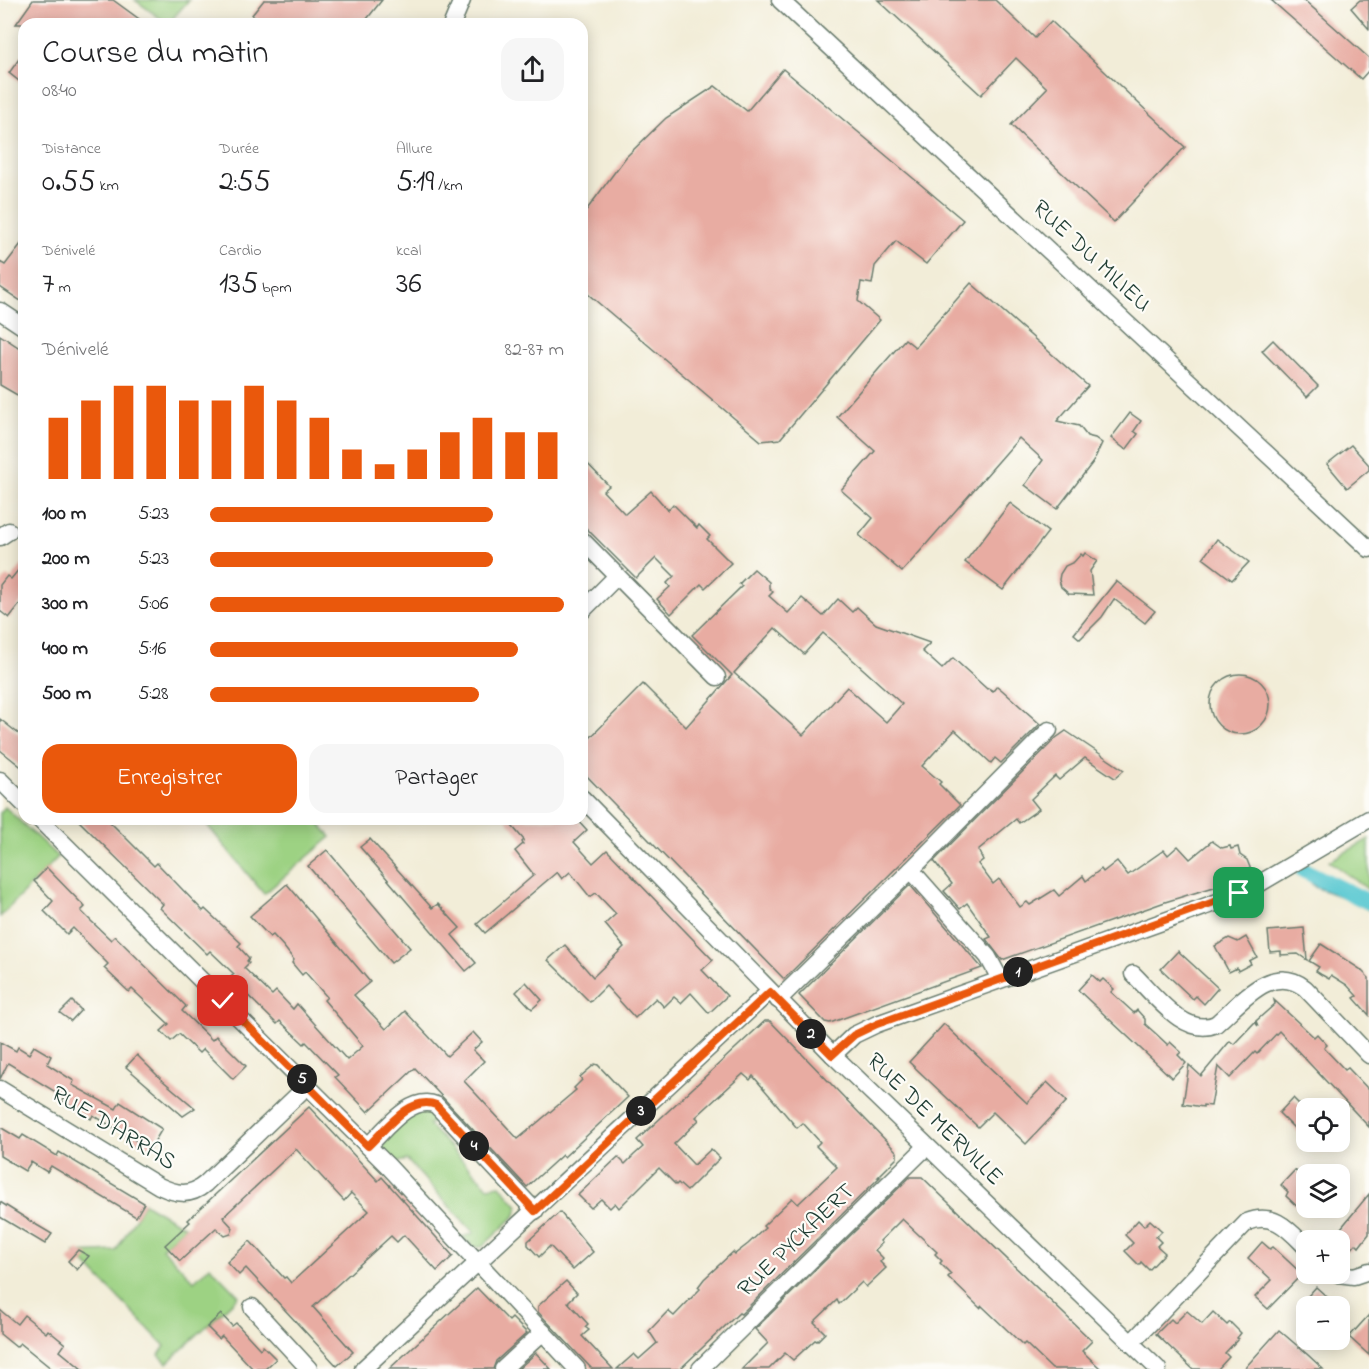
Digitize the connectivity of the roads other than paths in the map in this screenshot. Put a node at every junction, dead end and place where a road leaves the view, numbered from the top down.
1 (462, 0) edge
2 (780, 0) edge
3 (454, 18) edge
4 (0, 311) edge
5 (18, 323) edge
6 (588, 546) edge
7 (1369, 549) edge
8 (617, 576) junction
9 (588, 605) edge
10 (717, 677) dead end
11 (1049, 730) dead end
12 (0, 780) edge
13 (18, 798) edge
14 (588, 804) edge
15 (1369, 819) edge
16 (45, 825) edge
17 (911, 870) junction
18 (1133, 974) dead end
19 (1000, 979) junction
20 (774, 996) junction
21 (832, 1055) junction
22 (1369, 1055) edge
23 (308, 1085) junction
24 (0, 1089) edge
25 (368, 1146) junction
26 (926, 1147) junction
27 (535, 1211) junction
28 (1296, 1237) edge
29 (478, 1263) junction
30 (1369, 1271) edge
31 (1350, 1276) edge
32 (252, 1307) dead end
33 (543, 1332) junction
34 (1131, 1343) junction
35 (702, 1368) edge
36 (309, 1369) edge
37 (363, 1369) edge
38 (502, 1369) edge
39 (577, 1369) edge
40 (1158, 1369) edge

1 - 3 street
2 - 7 street, RUE DU MILIEU
4 - 5 street
6 - 8 street
8 - 9 street
8 - 10 street
11 - 17 street
12 - 13 street
14 - 20 street, RUE DE MERVILLE
15 - 19 street
16 - 23 street
17 - 19 street
17 - 20 street
18 - 22 street
19 - 21 street
20 - 21 street, RUE DE MERVILLE
20 - 27 street
21 - 26 street, RUE DE MERVILLE
23 - 24 street, RUE D'ARRAS
23 - 25 street
25 - 27 street
25 - 29 street
26 - 34 street, RUE DE MERVILLE
26 - 35 street, RUE PYCKAERT
27 - 29 street
28 - 34 street
29 - 33 street
29 - 37 street
30 - 31 street
32 - 36 street
33 - 38 street
33 - 39 street
34 - 40 street, RUE DE MERVILLE

